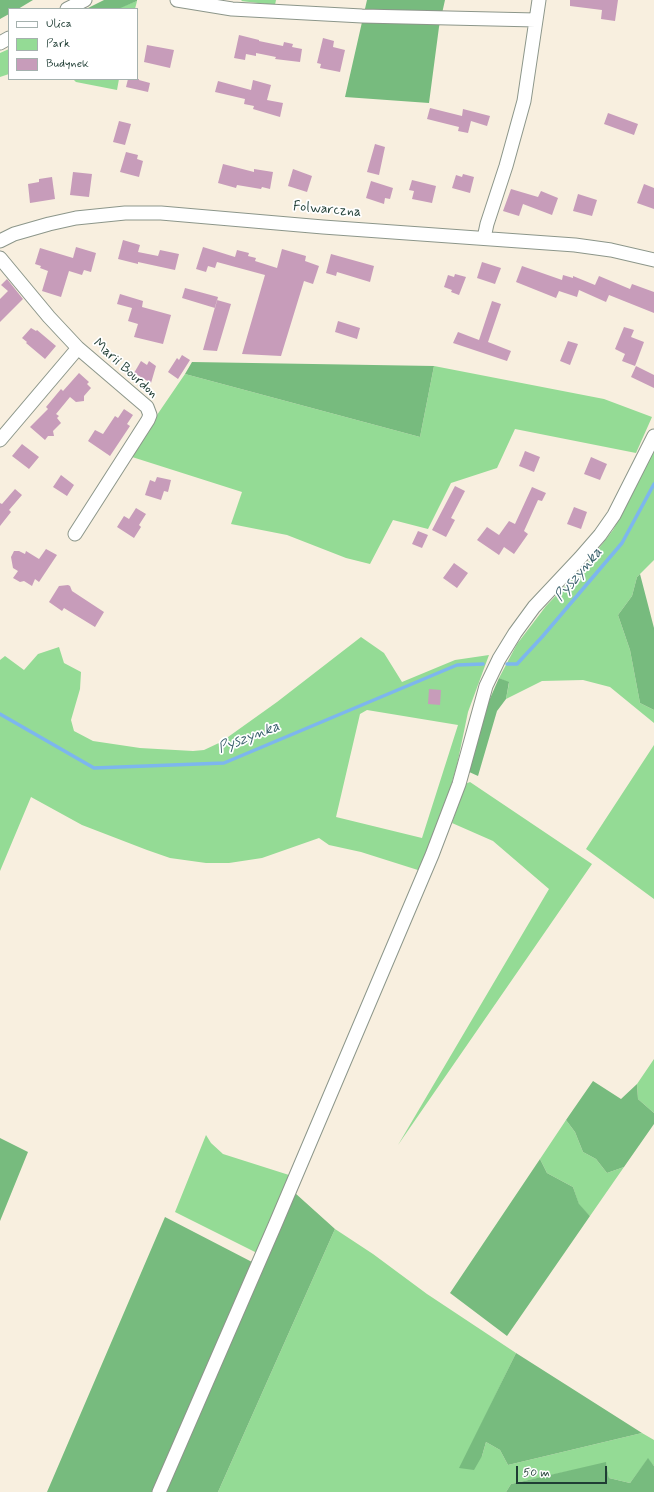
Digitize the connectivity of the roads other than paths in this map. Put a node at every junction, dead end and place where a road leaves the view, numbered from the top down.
1 (85, 0) edge
2 (177, 0) edge
3 (540, 0) edge
4 (69, 8) edge
5 (536, 20) junction
6 (484, 238) junction
7 (0, 241) edge
8 (0, 258) edge
9 (654, 260) edge
10 (78, 348) junction
11 (654, 436) edge
12 (0, 440) edge
13 (75, 534) dead end
14 (159, 1492) edge

1 - 4 street
2 - 5 street
3 - 5 street
5 - 6 street
6 - 7 street, Folwarczna
6 - 9 street, Folwarczna
8 - 10 street, Marii Bourdon
10 - 12 street
10 - 13 street, Marii Bourdon
11 - 14 street

